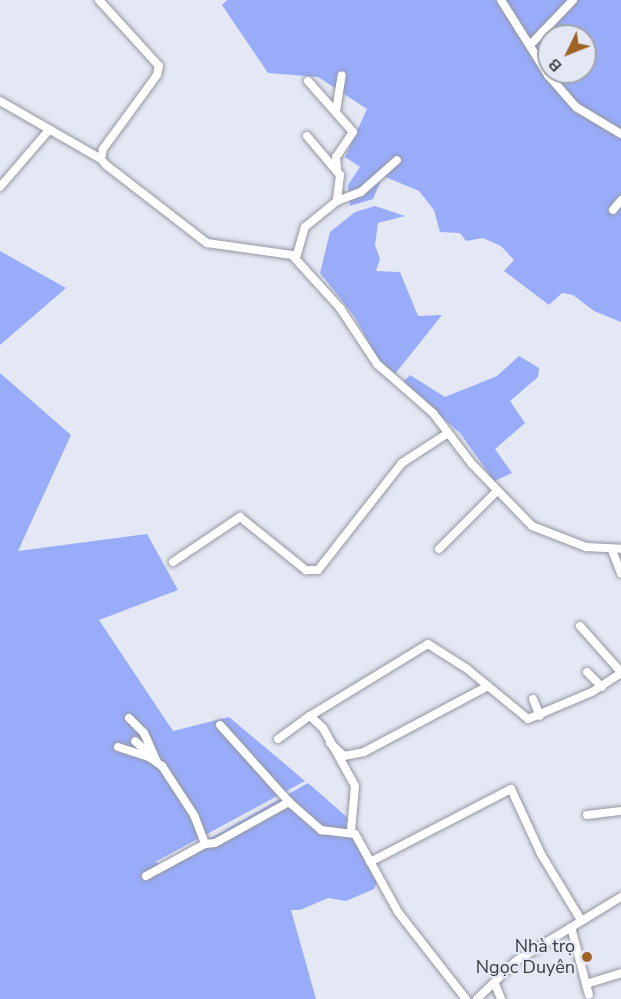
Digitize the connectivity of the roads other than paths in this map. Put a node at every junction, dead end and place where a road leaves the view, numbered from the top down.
1 (99, 0) edge
2 (501, 0) edge
3 (573, 0) edge
4 (531, 44) junction
5 (339, 76) dead end
6 (308, 81) dead end
7 (0, 100) edge
8 (336, 111) junction
9 (49, 130) junction
10 (621, 134) edge
11 (307, 136) dead end
12 (101, 159) junction
13 (397, 160) dead end
14 (337, 169) junction
15 (0, 187) edge
16 (621, 200) edge
17 (337, 201) junction
18 (613, 210) dead end
19 (296, 258) junction
20 (448, 433) junction
21 (497, 491) junction
22 (439, 549) dead end
23 (621, 549) edge
24 (612, 550) junction
25 (172, 562) dead end
26 (621, 573) edge
27 (580, 626) dead end
28 (587, 672) dead end
29 (621, 672) edge
30 (488, 686) junction
31 (602, 687) junction
32 (533, 699) dead end
33 (310, 716) junction
34 (540, 716) junction
35 (129, 718) dead end
36 (220, 725) dead end
37 (278, 739) dead end
38 (135, 741) dead end
39 (330, 743) junction
40 (118, 747) dead end
41 (156, 760) junction
42 (291, 804) junction
43 (621, 812) edge
44 (587, 815) dead end
45 (351, 831) junction
46 (205, 844) junction
47 (370, 862) junction
48 (146, 876) dead end
49 (621, 897) edge
50 (581, 920) junction
51 (571, 927) junction
52 (621, 974) edge
53 (495, 984) junction
54 (586, 984) junction
55 (589, 994) dead end
56 (466, 999) edge
57 (477, 999) edge
58 (501, 999) edge

1 - 12 street
2 - 4 street
3 - 4 street
4 - 10 street
5 - 8 street
6 - 8 street
7 - 9 street
8 - 14 street
9 - 12 street
9 - 15 street
11 - 14 street
12 - 19 street
13 - 17 street
14 - 17 street
16 - 18 street
17 - 19 street
19 - 20 street
20 - 21 street
20 - 25 street
21 - 22 street
21 - 24 street
23 - 24 street
24 - 26 street
27 - 29 street
28 - 31 street
29 - 31 street
30 - 33 street
30 - 34 street
30 - 39 street
31 - 34 street
32 - 34 street
33 - 37 street
33 - 39 street
35 - 41 street
36 - 42 street
38 - 41 street
39 - 45 street
40 - 41 street
41 - 46 street
42 - 45 street
42 - 46 street
43 - 44 street
45 - 47 street
46 - 48 street
47 - 50 street
47 - 56 street
49 - 50 street
50 - 51 street
51 - 53 street
51 - 54 street
52 - 54 street
53 - 57 street
53 - 58 street
54 - 55 street

